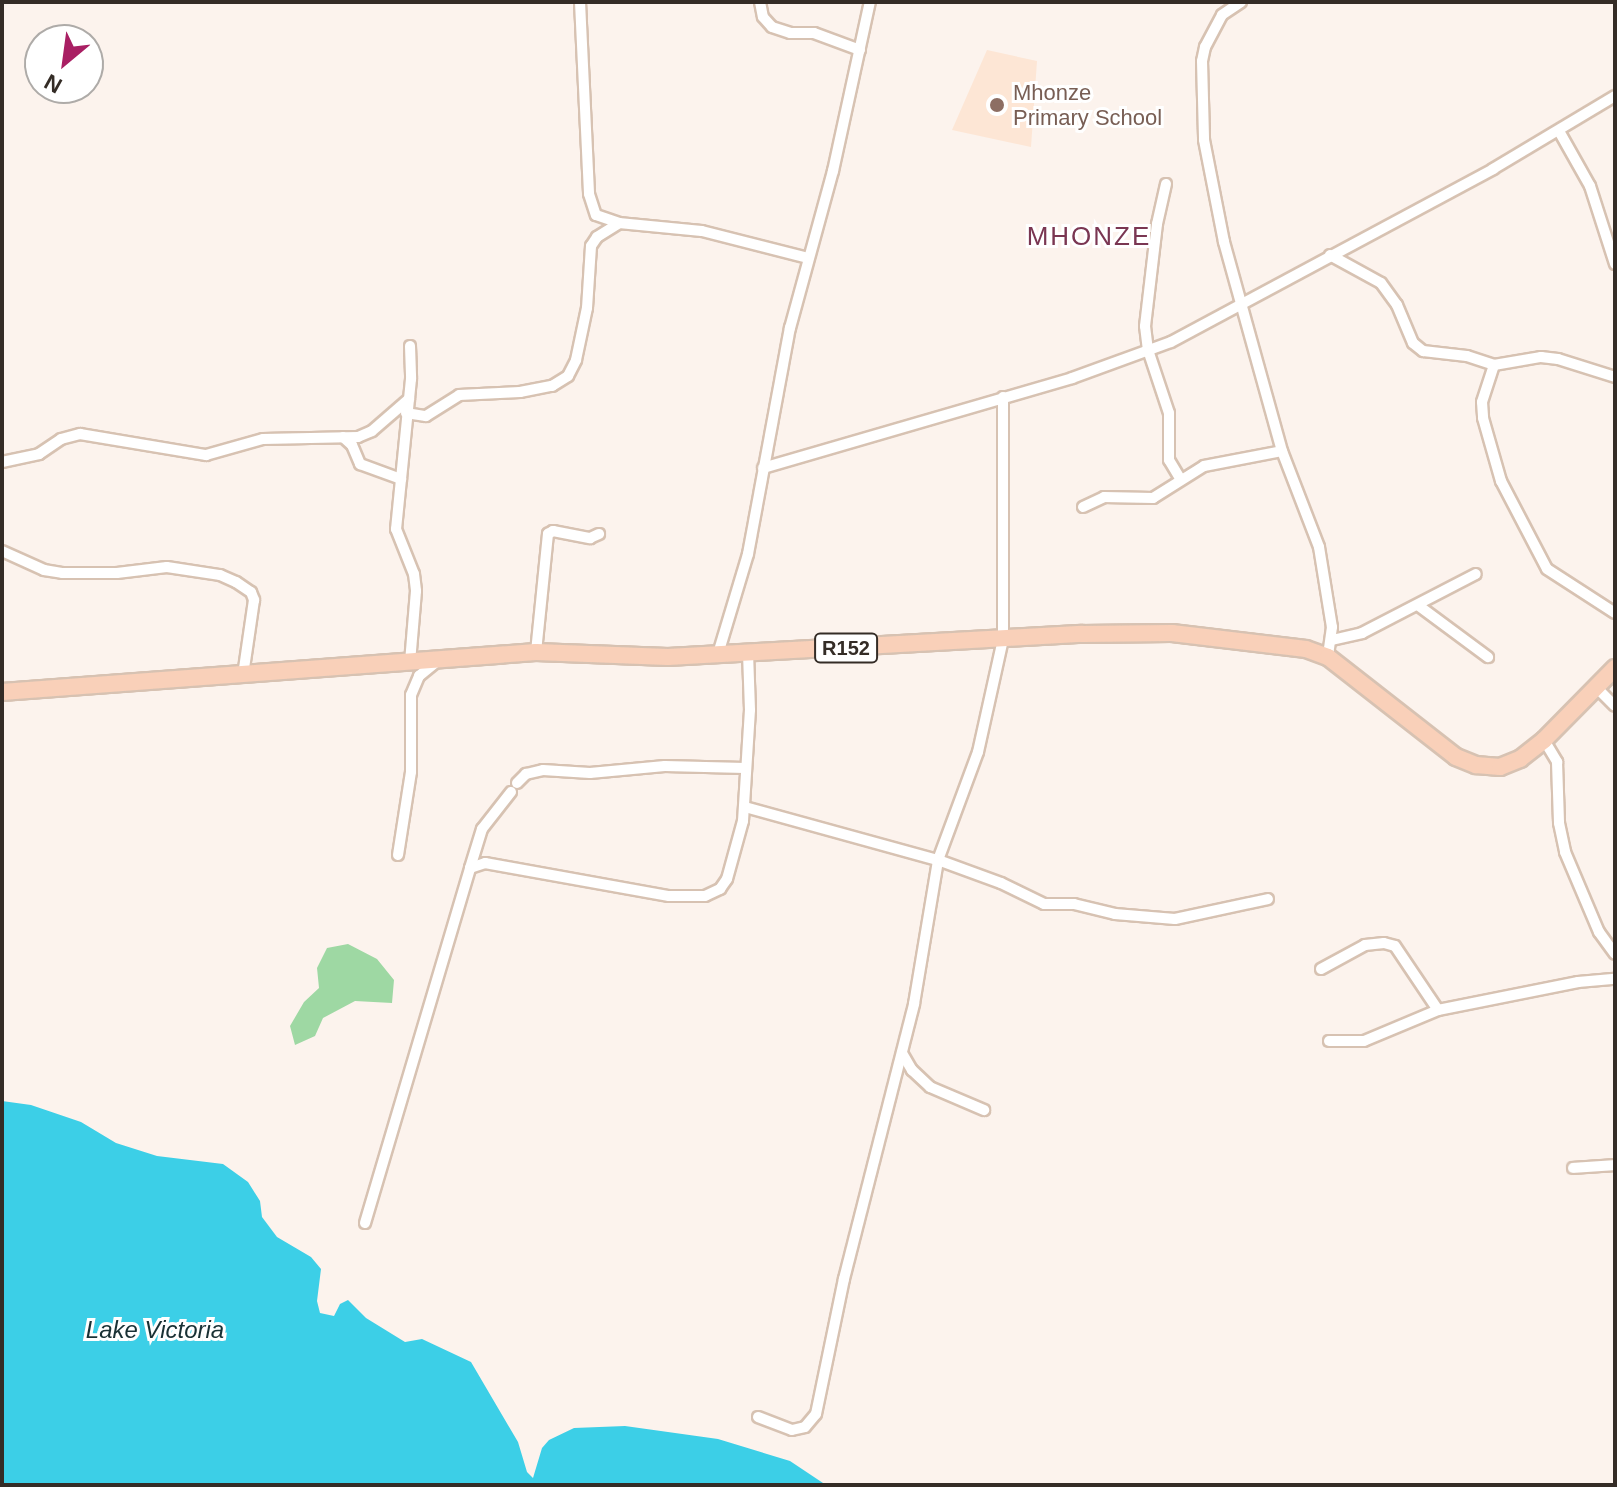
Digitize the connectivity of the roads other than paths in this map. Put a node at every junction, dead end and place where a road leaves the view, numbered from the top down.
1 (580, 2) edge
2 (760, 2) edge
3 (870, 2) edge
4 (1241, 2) edge
5 (860, 50) junction
6 (1615, 96) edge
7 (1559, 131) junction
8 (1166, 184) dead end
9 (619, 223) junction
10 (1330, 255) junction
11 (808, 258) junction
12 (1615, 264) edge
13 (1241, 306) junction
14 (410, 346) dead end
15 (1148, 350) junction
16 (1494, 365) junction
17 (1615, 377) edge
18 (1003, 397) junction
19 (409, 399) junction
20 (406, 413) junction
21 (343, 437) junction
22 (1282, 451) junction
23 (2, 462) edge
24 (763, 468) junction
25 (401, 479) junction
26 (1181, 480) junction
27 (1083, 507) dead end
28 (599, 534) dead end
29 (2, 551) edge
30 (1476, 574) dead end
31 (1419, 606) junction
32 (1615, 613) edge
33 (1003, 639) junction
34 (1330, 648) junction
35 (536, 652) junction
36 (748, 653) junction
37 (718, 654) junction
38 (1488, 657) dead end
39 (441, 659) junction
40 (410, 662) junction
41 (1615, 668) edge
42 (243, 675) junction
43 (1597, 688) junction
44 (2, 692) edge
45 (1615, 706) edge
46 (1544, 740) junction
47 (745, 768) junction
48 (745, 807) junction
49 (398, 855) dead end
50 (938, 860) junction
51 (470, 868) junction
52 (1268, 899) dead end
53 (1615, 954) edge
54 (1321, 969) dead end
55 (1615, 979) edge
56 (1438, 1010) junction
57 (1329, 1041) dead end
58 (902, 1053) junction
59 (984, 1110) dead end
60 (1615, 1165) edge
61 (1573, 1168) dead end
62 (365, 1223) dead end
63 (758, 1417) dead end

1 - 9 street
2 - 5 street
3 - 5 street
4 - 13 street
5 - 11 street
6 - 7 street
7 - 10 street
7 - 12 street
8 - 15 street
9 - 11 street
9 - 20 street
10 - 13 street
10 - 16 street
11 - 24 street
13 - 15 street
13 - 22 street
14 - 19 street
15 - 18 street
15 - 26 street
16 - 17 street
16 - 32 street
18 - 24 street
18 - 33 street
19 - 20 street
19 - 21 street
20 - 25 street
21 - 23 street
21 - 25 street
22 - 26 street
22 - 34 street
24 - 37 street
25 - 40 street
26 - 27 street
28 - 35 street
29 - 42 street
30 - 31 street
31 - 34 street
31 - 38 street
33 - 34 main road, R152
33 - 36 main road, R152
33 - 50 street
34 - 46 main road, R152
35 - 37 main road, R152
35 - 39 main road, R152
36 - 37 main road, R152
36 - 47 street
39 - 40 main road, R152
39 - 49 street
40 - 42 main road, R152
41 - 43 main road, R152
42 - 44 main road, R152
43 - 45 street
43 - 46 main road, R152
46 - 53 street
47 - 48 street
47 - 51 street
48 - 50 street
48 - 51 street
50 - 52 street
50 - 58 street
51 - 62 street
54 - 56 street
55 - 56 street
56 - 57 street
58 - 59 street
58 - 63 street
60 - 61 street

